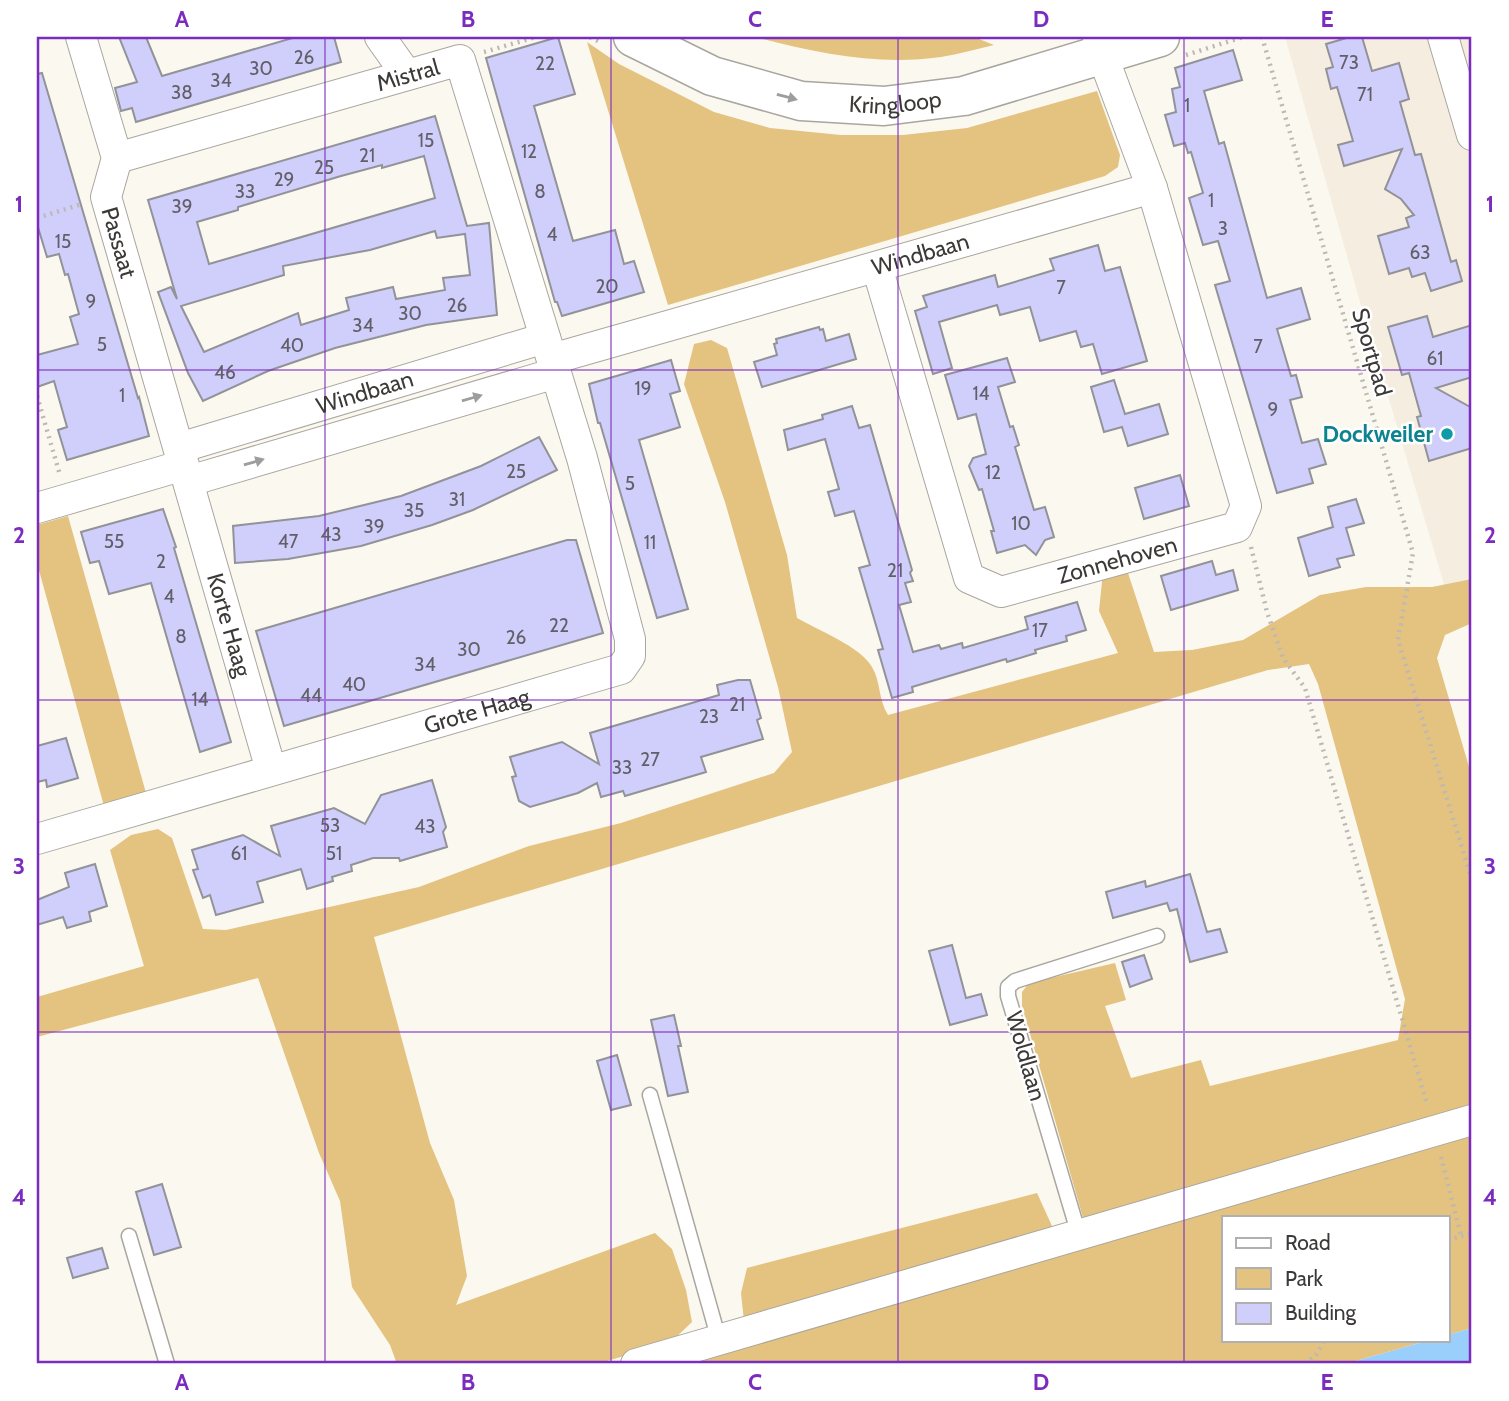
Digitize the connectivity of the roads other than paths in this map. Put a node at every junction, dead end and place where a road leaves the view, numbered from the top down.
1 (81, 37) edge
2 (380, 37) edge
3 (633, 37) edge
4 (687, 37) edge
5 (1160, 37) edge
6 (1443, 37) edge
7 (1092, 42) edge
8 (407, 75) junction
9 (1472, 135) edge
10 (117, 158) junction
11 (1152, 188) junction
12 (877, 267) junction
13 (551, 357) junction
14 (184, 465) junction
15 (37, 508) edge
16 (271, 770) junction
17 (37, 839) edge
18 (1157, 936) dead end
19 (650, 1095) dead end
20 (1472, 1120) edge
21 (1079, 1235) junction
22 (129, 1236) dead end
23 (719, 1340) junction
24 (167, 1364) edge
25 (636, 1364) edge

1 - 10 street
2 - 8 street
3 -> 7 street, Kringloop
4 - 7 street, Kringloop
5 - 7 street, Kringloop
6 - 9 street
7 - 11 street
8 - 10 street, Mistral
8 - 13 street, Mistral
10 - 14 street, Passaat
11 - 12 street, Windbaan
11 - 12 street, Zonnehoven
12 - 13 street, Windbaan
13 - 14 street, Windbaan
13 - 16 street, Grote Haag
14 - 15 street, Windbaan
14 - 16 street, Korte Haag
16 - 17 street, Grote Haag
18 - 21 lane, Woldlaan
19 - 23 lane
20 - 21 street
21 - 23 street
22 - 24 lane
23 - 25 street

